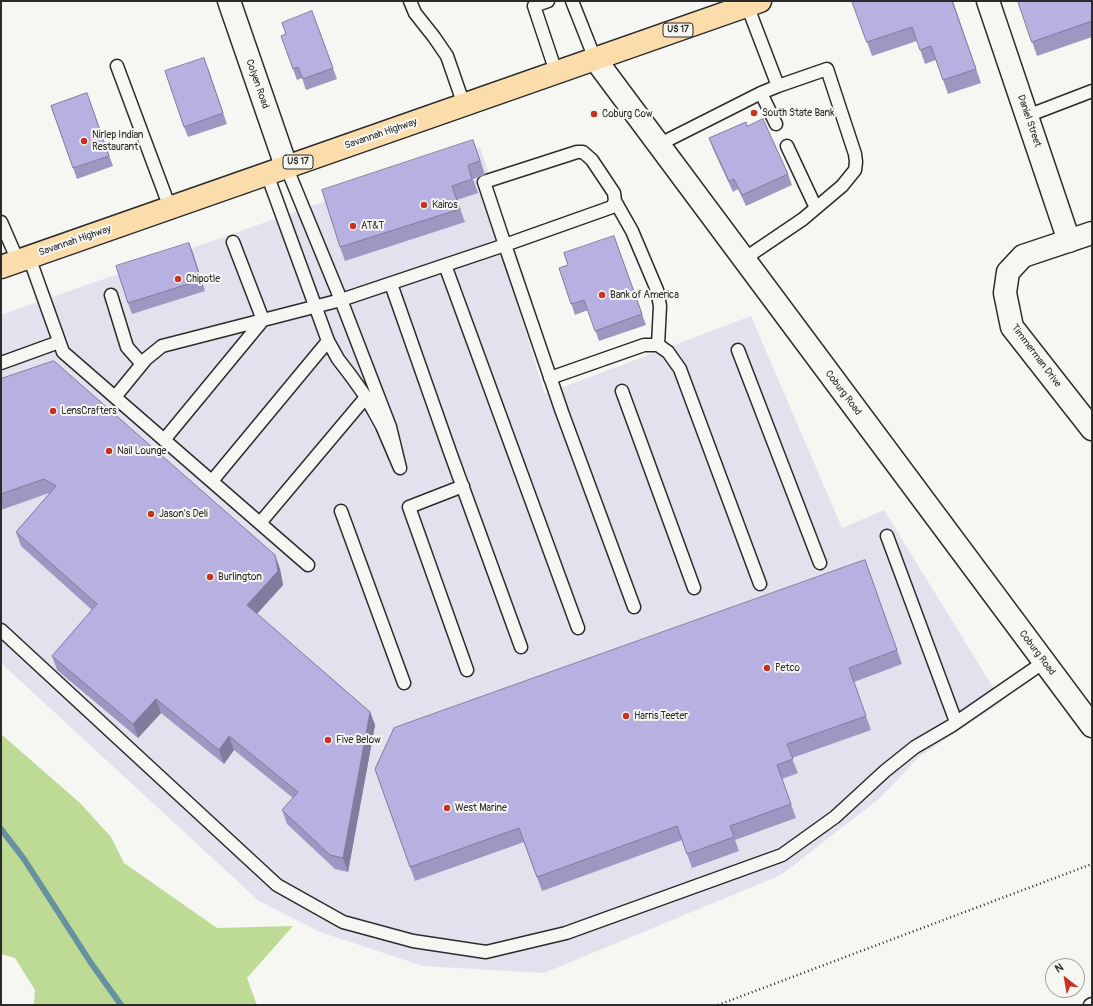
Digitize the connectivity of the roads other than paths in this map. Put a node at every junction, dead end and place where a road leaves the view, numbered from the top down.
1 (229, 1) edge
2 (410, 1) edge
3 (572, 1) edge
4 (988, 1) edge
5 (543, 2) edge
6 (754, 3) edge
7 (595, 59) junction
8 (117, 66) dead end
9 (556, 72) junction
10 (778, 86) junction
11 (1092, 91) edge
12 (761, 93) junction
13 (464, 105) junction
14 (1027, 116) junction
15 (776, 124) dead end
16 (658, 145) junction
17 (787, 146) dead end
18 (277, 170) junction
19 (615, 201) junction
20 (170, 208) junction
21 (816, 208) junction
22 (1, 222) edge
23 (1092, 233) edge
24 (1069, 241) junction
25 (233, 242) dead end
26 (505, 245) junction
27 (744, 259) junction
28 (16, 262) edge
29 (445, 266) junction
30 (392, 284) junction
31 (110, 295) dead end
32 (341, 300) junction
33 (316, 307) junction
34 (263, 320) junction
35 (328, 341) junction
36 (59, 342) junction
37 (658, 345) junction
38 (738, 350) dead end
39 (1, 363) edge
40 (142, 364) junction
41 (550, 378) junction
42 (622, 391) dead end
43 (115, 397) junction
44 (366, 397) junction
45 (1092, 430) edge
46 (164, 440) junction
47 (212, 481) junction
48 (463, 486) junction
49 (341, 511) dead end
50 (260, 523) junction
51 (887, 536) dead end
52 (820, 563) dead end
53 (308, 565) dead end
54 (760, 584) dead end
55 (694, 588) dead end
56 (634, 607) dead end
57 (578, 628) dead end
58 (1, 630) edge
59 (522, 647) dead end
60 (1044, 662) junction
61 (467, 670) dead end
62 (404, 683) dead end
63 (956, 722) junction
64 (1092, 726) edge

1 - 18 street, Colyen Road
2 - 13 lane
3 - 7 lane
4 - 14 street, Daniel Street
5 - 9 lane
6 - 7 highway, Savannah Highway / US 17
6 - 10 lane
7 - 9 highway, Savannah Highway / US 17
7 - 16 street, Coburg Road
8 - 20 lane
9 - 13 highway, Savannah Highway / US 17
10 - 12 lane
10 - 21 lane
11 - 14 lane
12 - 15 lane
12 - 16 lane
13 - 18 highway, Savannah Highway / US 17
14 - 24 street, Daniel Street
16 - 27 street, Coburg Road
17 - 21 lane
18 - 20 highway, Savannah Highway / US 17
18 - 32 lane
18 - 33 lane
19 - 26 lane
19 - 26 lane
19 - 37 lane
20 - 28 highway, Savannah Highway / US 17
21 - 27 lane
22 - 28 lane
23 - 24 street, Timmerman Drive
24 - 45 street, Timmerman Drive
25 - 34 lane
26 - 29 lane
26 - 41 lane
27 - 60 street, Coburg Road
28 - 36 lane
29 - 30 lane
29 - 57 lane
30 - 32 lane
30 - 48 lane
31 - 40 lane
32 - 33 lane
32 - 44 lane
33 - 34 lane
33 - 35 lane
34 - 40 lane
34 - 46 lane
35 - 44 lane
35 - 47 lane
36 - 39 lane
36 - 43 lane
37 - 41 lane
37 - 54 lane
38 - 52 lane
40 - 43 lane
41 - 56 lane
42 - 55 lane
43 - 46 lane
44 - 50 lane
46 - 47 lane
47 - 50 lane
48 - 59 lane
48 - 61 lane
49 - 62 lane
50 - 53 lane
51 - 63 lane
58 - 63 lane
60 - 63 lane
60 - 64 street, Coburg Road

